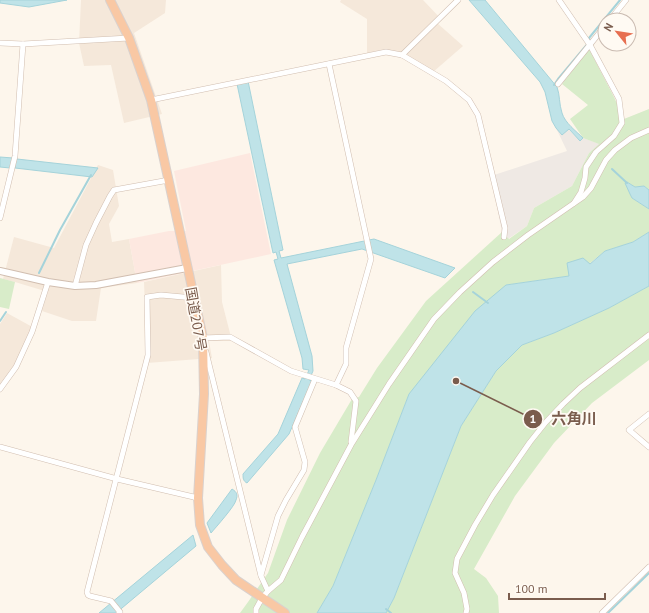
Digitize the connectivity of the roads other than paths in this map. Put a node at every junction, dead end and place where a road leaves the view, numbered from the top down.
1 (110, 0) edge
2 (458, 0) edge
3 (559, 0) edge
4 (626, 0) edge
5 (616, 12) edge
6 (597, 34) edge
7 (129, 38) junction
8 (0, 43) edge
9 (589, 43) junction
10 (23, 44) junction
11 (402, 55) junction
12 (329, 64) junction
13 (558, 84) dead end
14 (151, 100) junction
15 (649, 130) edge
16 (169, 180) junction
17 (573, 205) junction
18 (0, 218) edge
19 (504, 237) dead end
20 (187, 268) junction
21 (0, 271) edge
22 (48, 282) junction
23 (75, 286) junction
24 (194, 298) junction
25 (649, 336) edge
26 (203, 338) junction
27 (311, 377) junction
28 (336, 385) junction
29 (0, 389) edge
30 (649, 414) edge
31 (351, 445) junction
32 (0, 447) edge
33 (649, 448) edge
34 (117, 479) junction
35 (198, 498) junction
36 (649, 567) edge
37 (261, 576) junction
38 (268, 591) junction
39 (265, 600) junction
40 (120, 612) edge
41 (256, 613) edge
42 (285, 613) edge
43 (466, 613) edge
44 (602, 613) edge

1 - 7 highway, 国道207号
2 - 11 street
3 - 9 street
4 - 5 street
6 - 9 street
7 - 10 street
7 - 14 highway, 国道207号
8 - 10 street
9 - 13 street
9 - 17 street
10 - 18 street
11 - 12 street
11 - 19 street
12 - 14 street
12 - 28 street
14 - 16 highway, 国道207号
15 - 17 street
16 - 20 highway, 国道207号
16 - 23 street
17 - 31 street
20 - 23 street
20 - 24 highway, 国道207号
21 - 22 street
22 - 23 street
22 - 29 street
24 - 26 highway, 国道207号
24 - 34 street
25 - 43 street
26 - 27 street
26 - 35 highway, 国道207号
26 - 37 street
27 - 28 street
27 - 37 street
28 - 31 street
30 - 33 street
31 - 38 street
32 - 34 street
34 - 35 street
34 - 40 street
35 - 39 highway, 国道207号
36 - 44 street
37 - 38 street
38 - 39 street
39 - 41 street
39 - 42 highway, 国道207号

